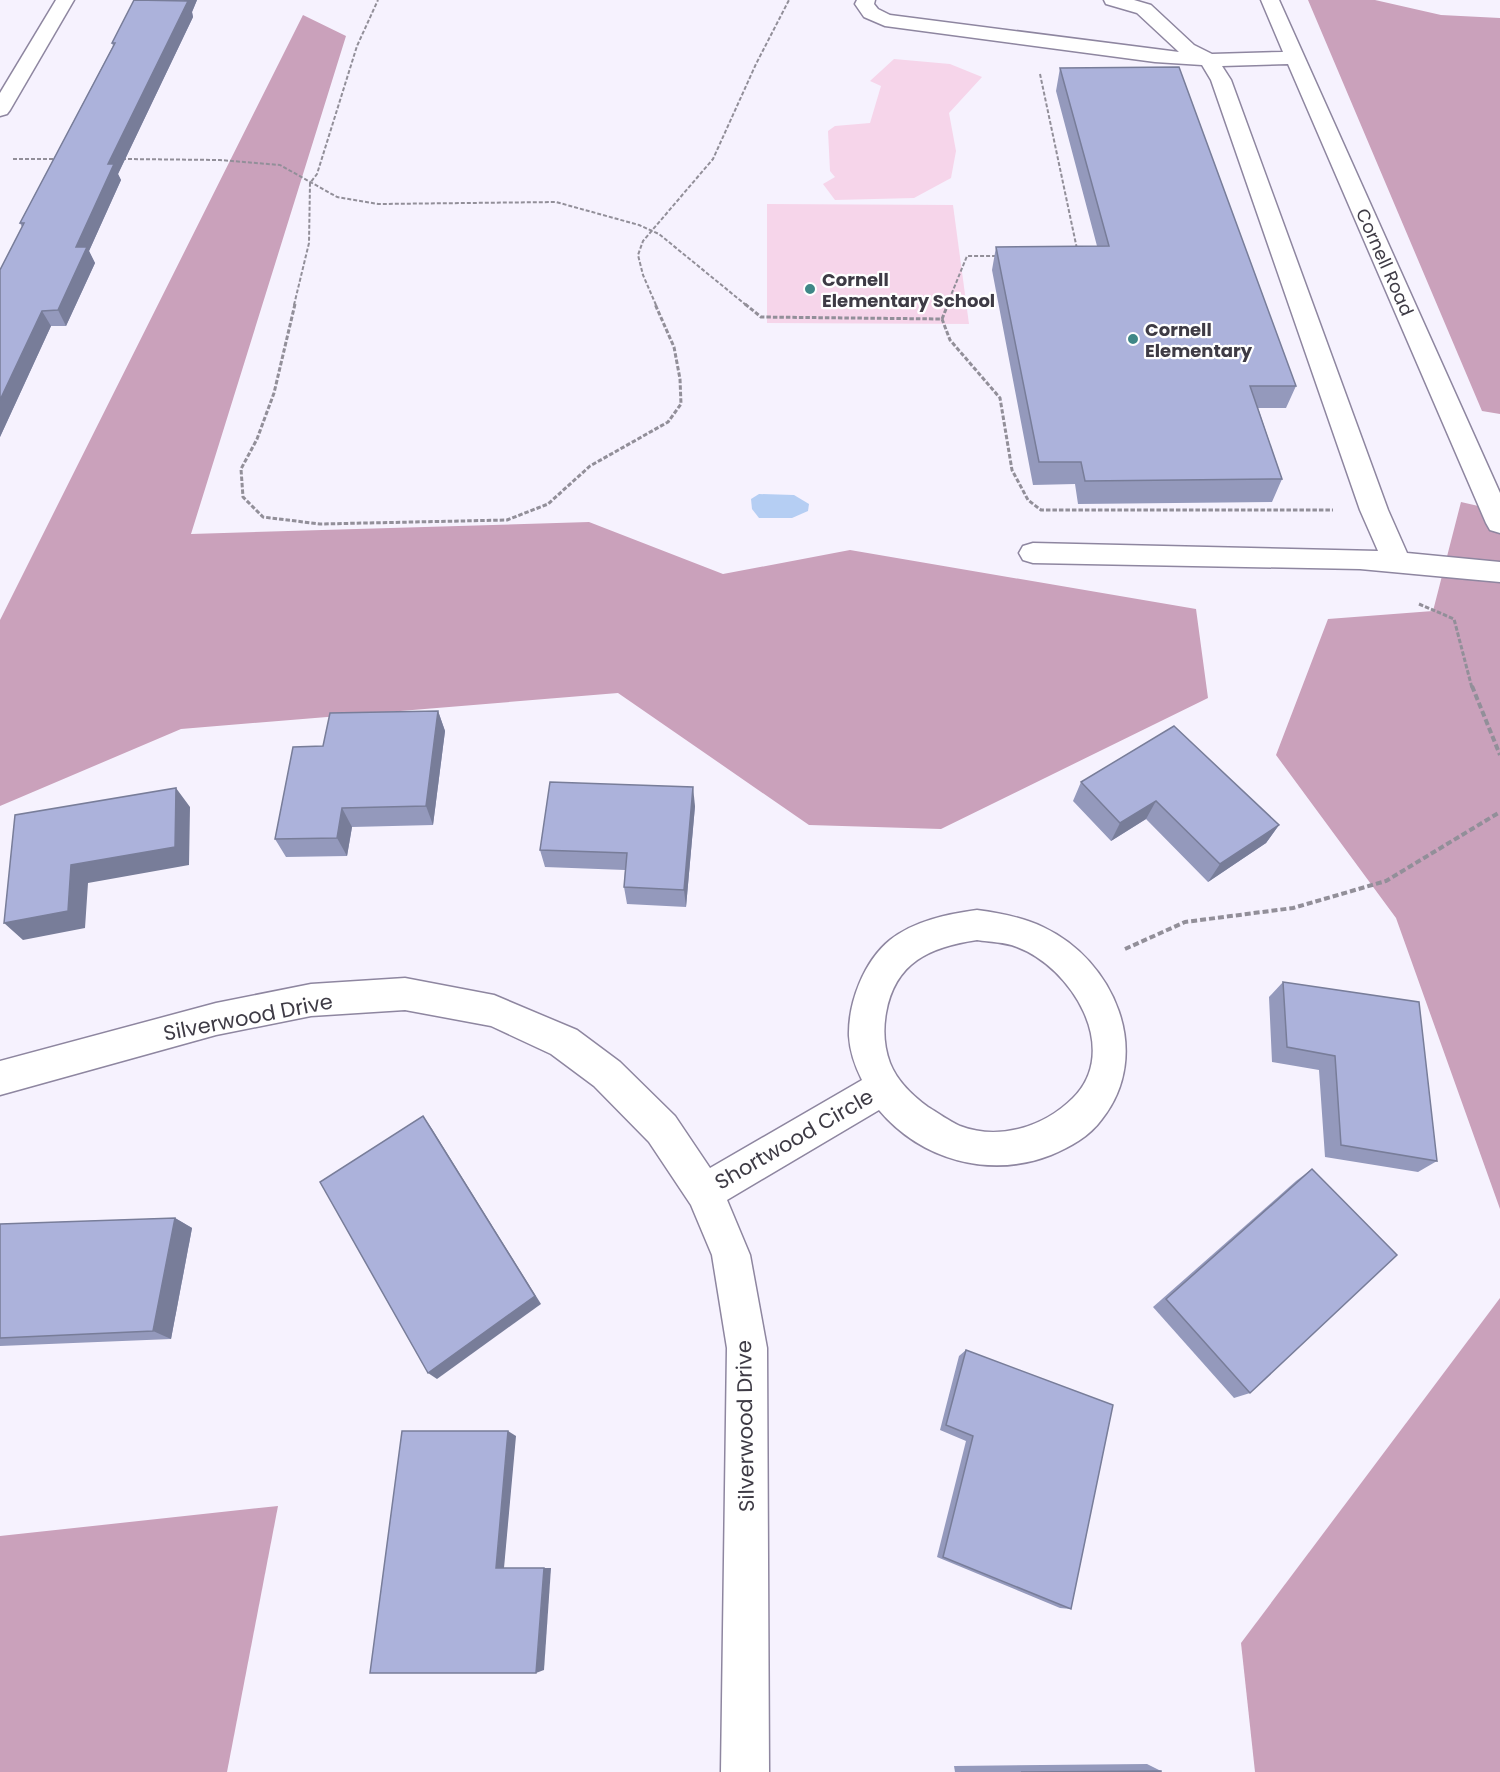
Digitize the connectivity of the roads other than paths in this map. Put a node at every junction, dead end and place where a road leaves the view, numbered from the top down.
1 (65, 0) edge
2 (866, 0) edge
3 (1113, 0) edge
4 (1270, 0) edge
5 (1295, 58) junction
6 (1209, 60) junction
7 (9, 78) edge
8 (0, 110) edge
9 (1490, 475) edge
10 (1500, 523) edge
11 (1034, 553) dead end
12 (1397, 561) junction
13 (1500, 572) edge
14 (0, 1078) edge
15 (884, 1087) junction
16 (704, 1192) junction
17 (745, 1772) edge

1 - 7 street
2 - 6 street
3 - 6 street
4 - 5 street, Cornell Road
5 - 6 street
5 - 9 street, Cornell Road
6 - 12 street
7 - 8 street
9 - 10 street, Cornell Road
11 - 12 street
12 - 13 street
14 - 16 street, Silverwood Drive
15 - 15 street, Shortwood Circle
15 - 16 street, Shortwood Circle
16 - 17 street, Silverwood Drive

